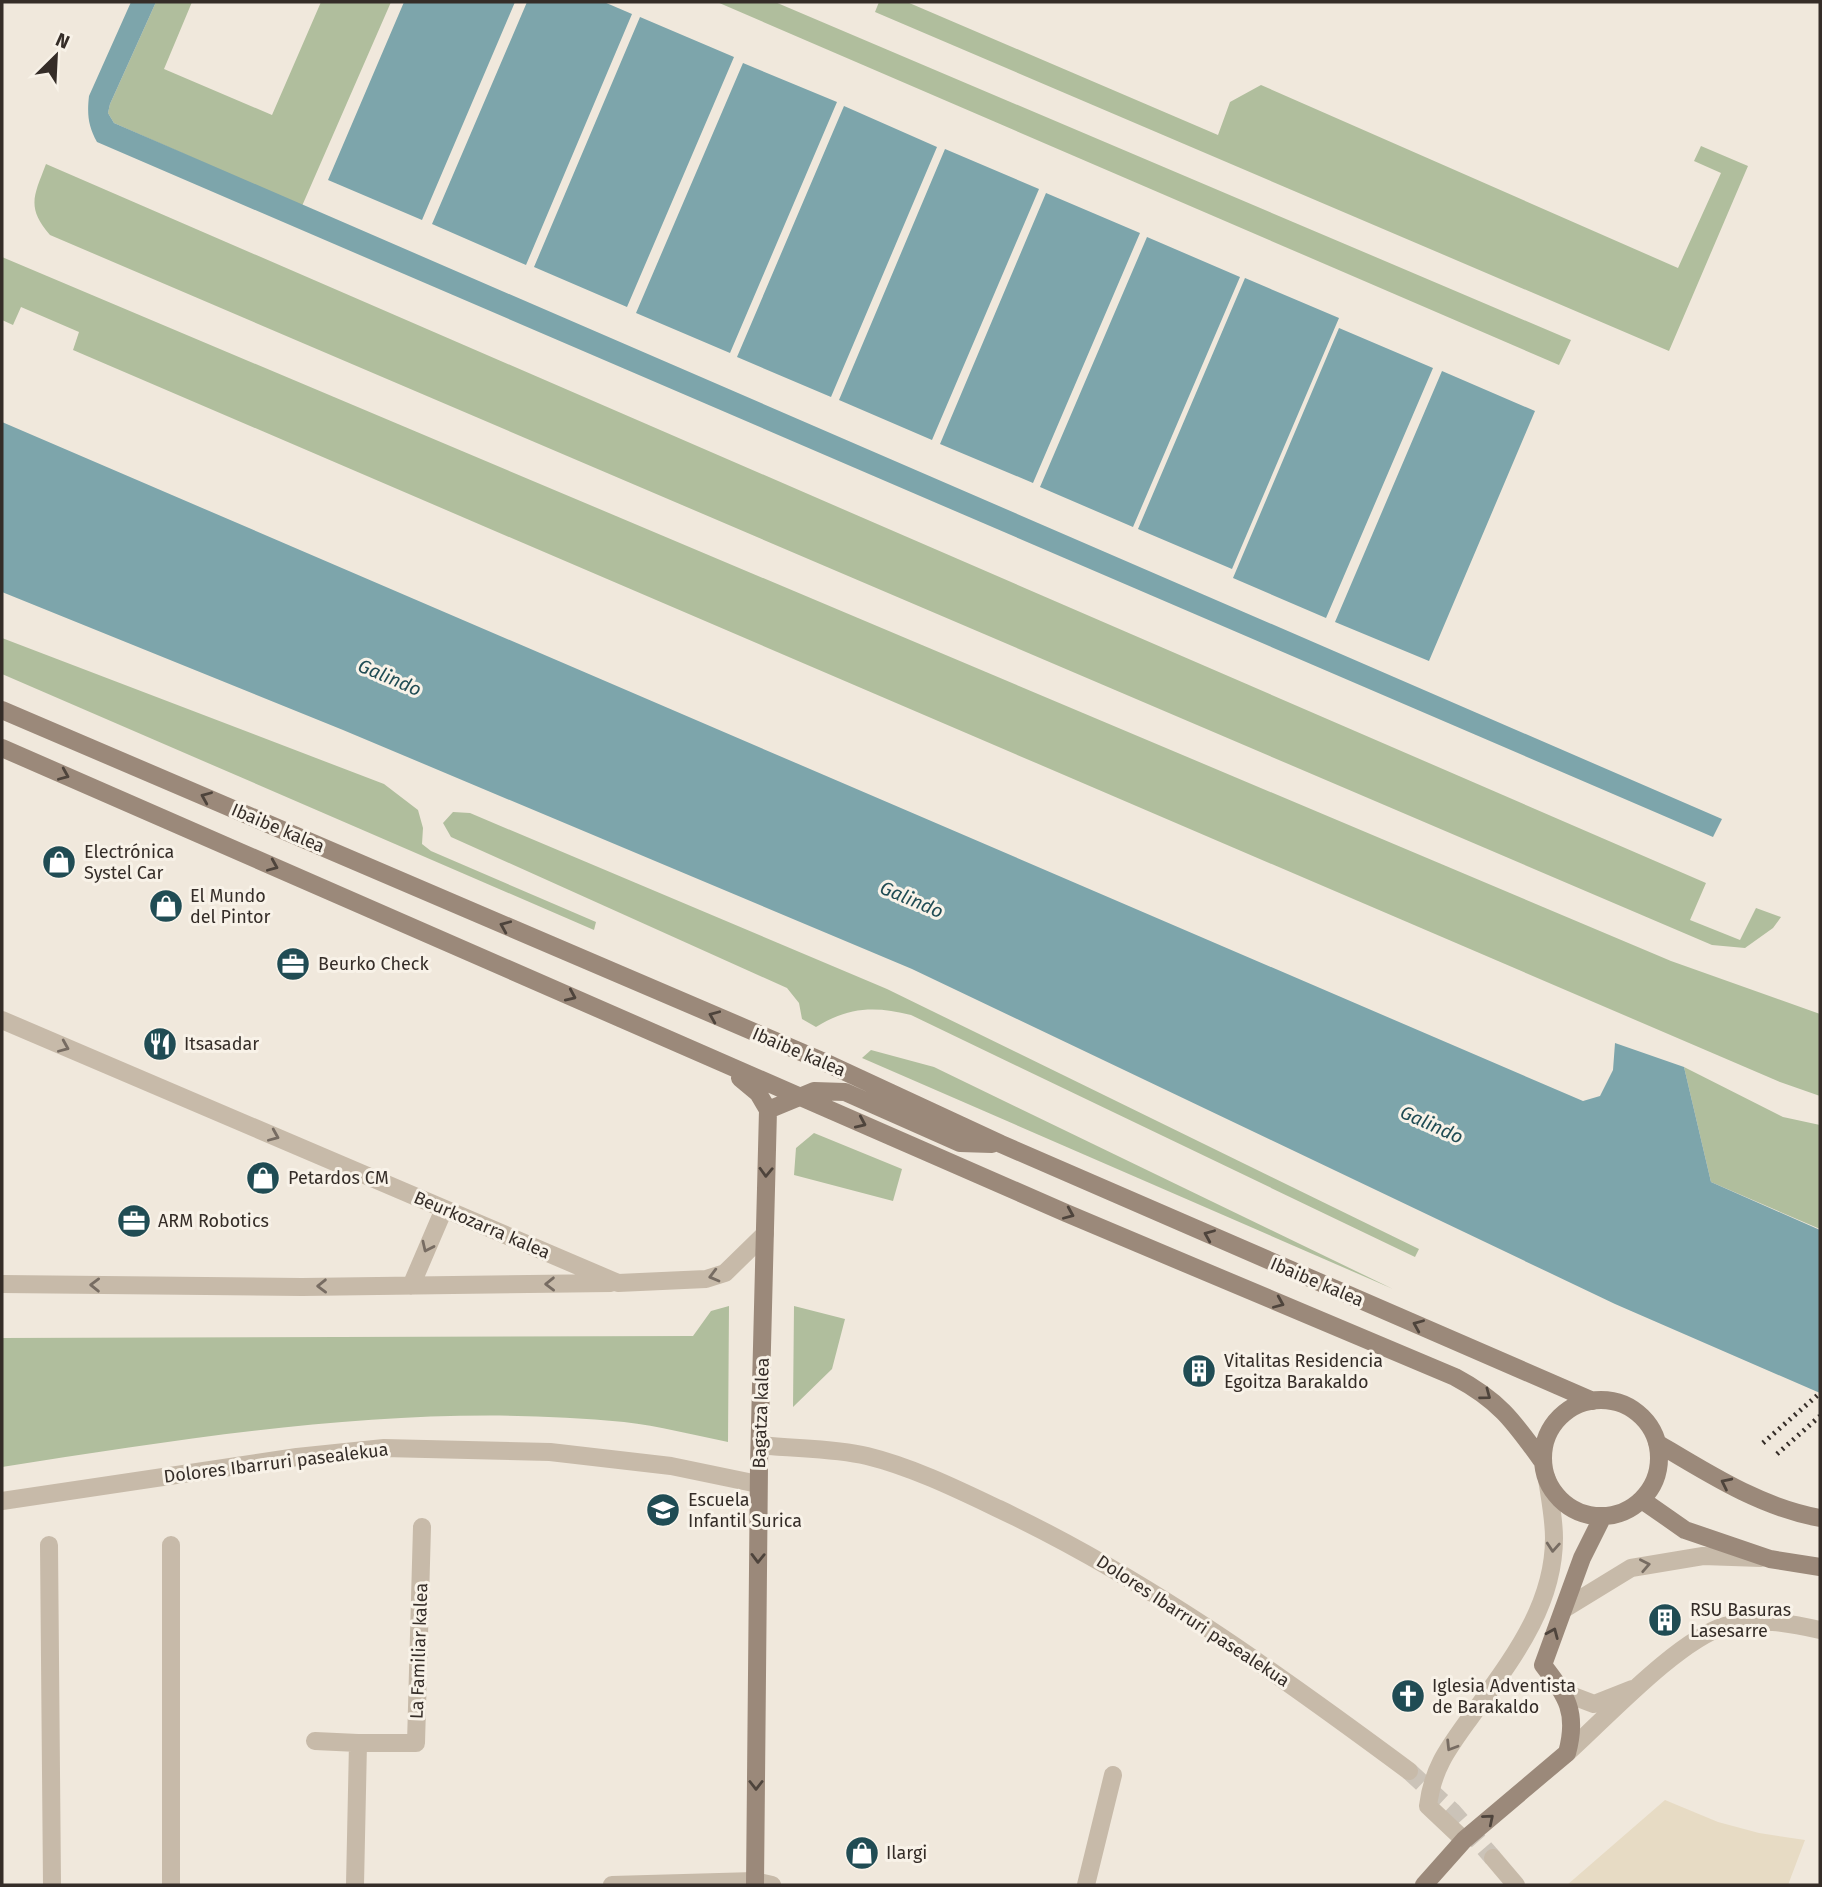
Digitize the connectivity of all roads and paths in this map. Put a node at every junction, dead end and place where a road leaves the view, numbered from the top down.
1 (2, 710) edge
2 (2, 748) edge
3 (2, 1020) edge
4 (722, 1063) junction
5 (798, 1096) junction
6 (768, 1110) junction
7 (1001, 1144) junction
8 (444, 1209) junction
9 (765, 1234) junction
10 (618, 1283) junction
11 (2, 1284) edge
12 (411, 1286) junction
13 (1593, 1401) junction
14 (1657, 1443) junction
15 (761, 1445) junction
16 (1545, 1471) junction
17 (758, 1484) junction
18 (1642, 1500) junction
19 (2, 1501) edge
20 (1603, 1516) junction
21 (1820, 1518) edge
22 (422, 1527) dead end
23 (49, 1545) dead end
24 (171, 1545) dead end
25 (1770, 1559) junction
26 (1820, 1567) edge
27 (1564, 1609) junction
28 (1820, 1630) edge
29 (1645, 1684) junction
30 (1565, 1693) junction
31 (315, 1741) dead end
32 (358, 1743) junction
33 (1567, 1753) junction
34 (1409, 1771) tunnel mouth
35 (1113, 1775) dead end
36 (1464, 1840) junction
37 (1493, 1858) tunnel mouth
38 (760, 1884) edge
39 (52, 1885) edge
40 (171, 1885) edge
41 (355, 1885) edge
42 (612, 1885) edge
43 (1086, 1885) edge
44 (1424, 1885) edge
45 (1516, 1885) edge

7 -> 1 main road, Ibaibe kalea
2 -> 4 main road, Ibaibe kalea
3 -> 8 street, Beurkozarra kalea
4 - 5 main road, Ibaibe kalea
4 - 6 main road
5 - 6 main road
5 - 7 main road
5 -> 16 main road, Ibaibe kalea
6 -> 9 main road, Bagatza kalea
13 -> 7 main road, Ibaibe kalea
8 - 10 street, Beurkozarra kalea
8 -> 12 street
9 -> 10 street, Beurkozarra kalea
9 - 15 main road, Bagatza kalea
10 -> 12 street
12 -> 11 street
13 - 14 main road
13 - 16 main road
14 - 18 main road
21 -> 14 main road
15 - 17 main road, Bagatza kalea
15 - 34 street, Dolores Ibarruri pasealekua
16 - 20 main road
16 -> 36 street
17 - 19 street, Dolores Ibarruri pasealekua
17 -> 38 main road, Bagatza kalea
18 - 20 main road
18 - 25 main road
20 - 27 main road
22 - 32 street, La Familiar kalea
23 - 39 street
24 - 40 street
25 - 26 main road
27 -> 25 street
30 -> 27 main road
28 - 29 street
29 - 30 street
29 - 33 street
30 - 33 main road
31 - 32 street
32 - 41 street
36 -> 33 main road
35 - 43 street
36 - 44 main road
37 - 45 street
38 - 42 street

